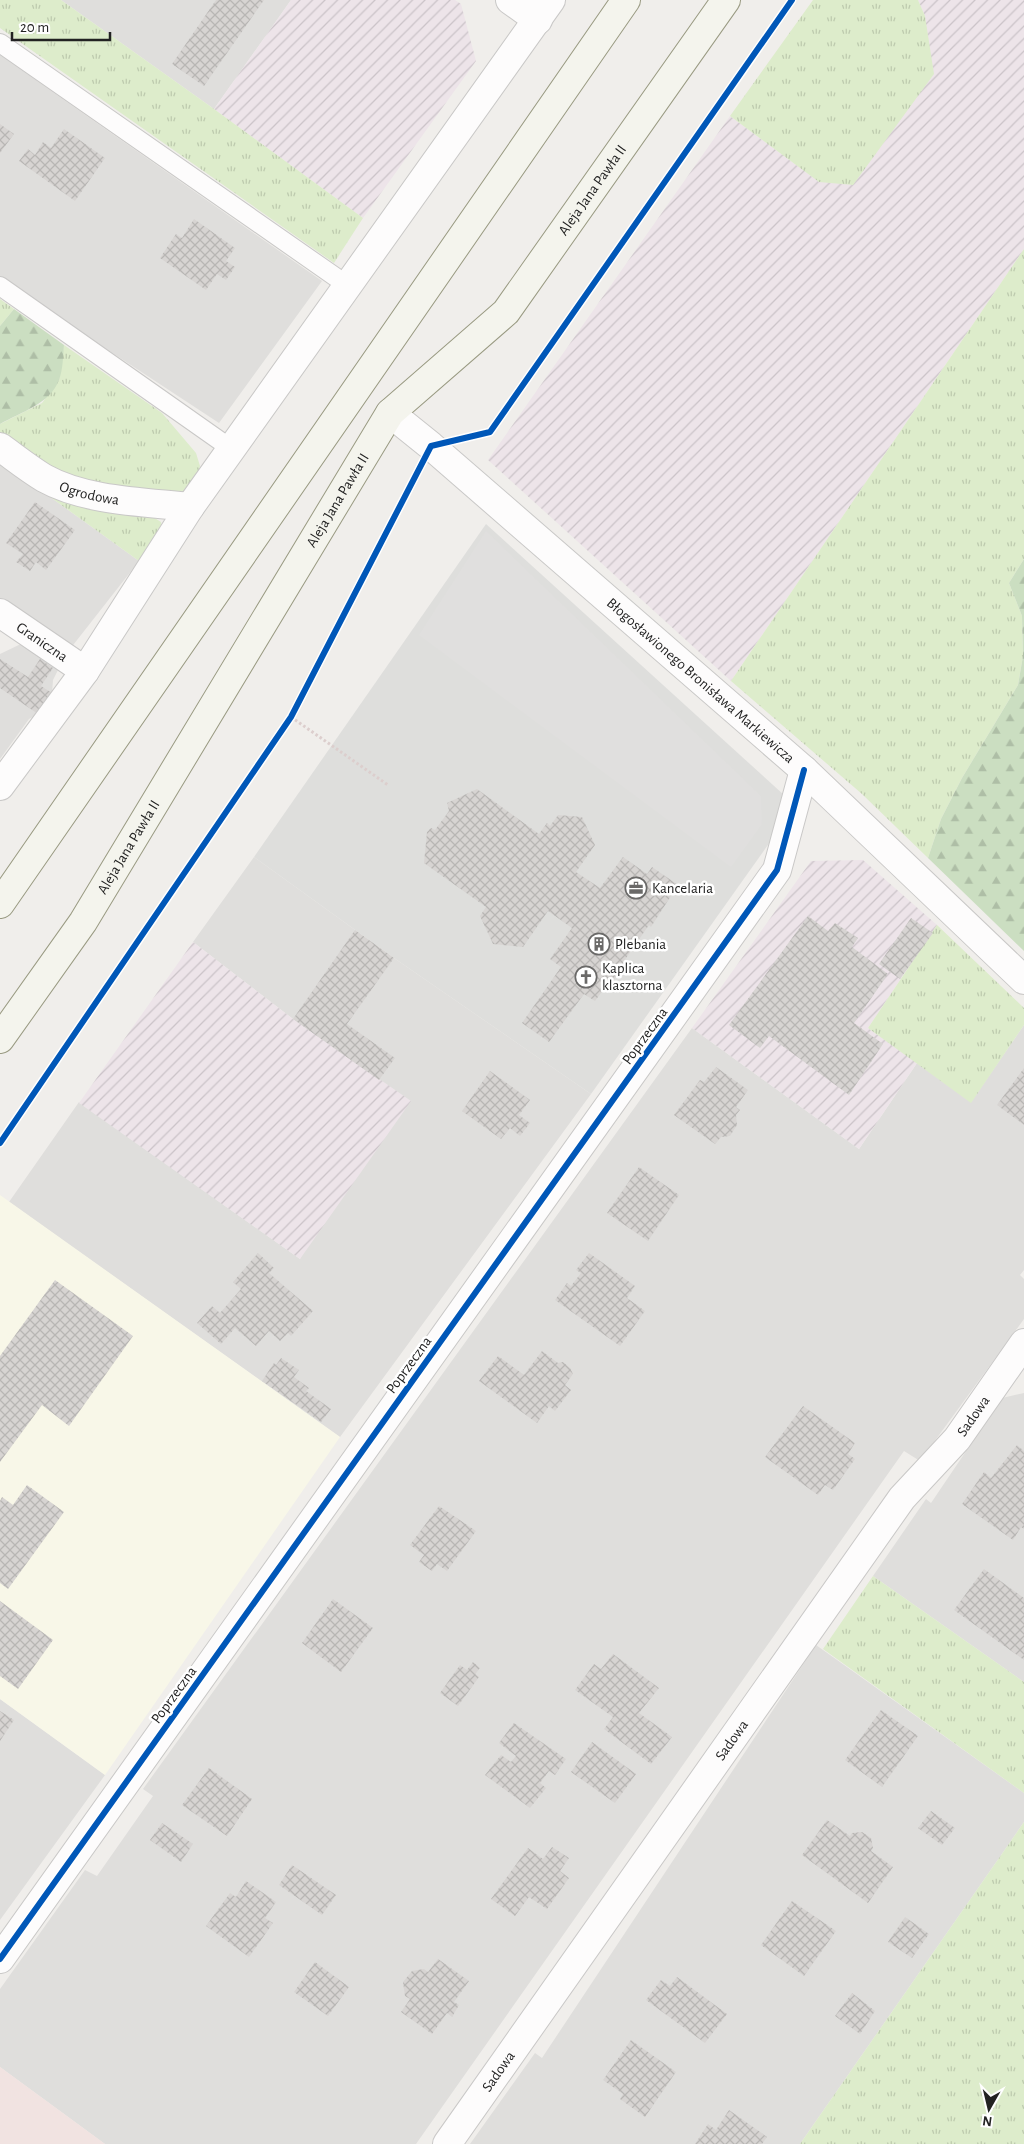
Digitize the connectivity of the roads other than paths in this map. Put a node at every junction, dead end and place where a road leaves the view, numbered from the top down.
1 (510, 0) edge
2 (626, 0) edge
3 (726, 0) edge
4 (544, 10) edge
5 (0, 43) edge
6 (347, 285) junction
7 (0, 286) edge
8 (390, 413) junction
9 (0, 447) edge
10 (233, 450) junction
11 (190, 507) junction
12 (0, 612) edge
13 (84, 671) junction
14 (804, 770) junction
15 (0, 786) edge
16 (0, 904) edge
17 (1024, 980) edge
18 (0, 1039) edge
19 (1024, 1344) edge
20 (0, 1959) edge
21 (447, 2144) edge

1 - 4 street
2 - 16 main road
3 - 8 main road, Aleja Jana Pawła II
4 - 6 street
5 - 6 lane
6 - 10 street
7 - 10 lane
8 - 14 street, Błogosławionego Bronisława Markiewicza
8 - 18 main road, Aleja Jana Pawła II
9 - 11 street, Ogrodowa
10 - 11 street
11 - 13 street
12 - 13 street, Graniczna
13 - 15 street
14 - 17 street, Błogosławionego Bronisława Markiewicza
14 - 20 street, Poprzeczna
19 - 21 street, Sadowa

